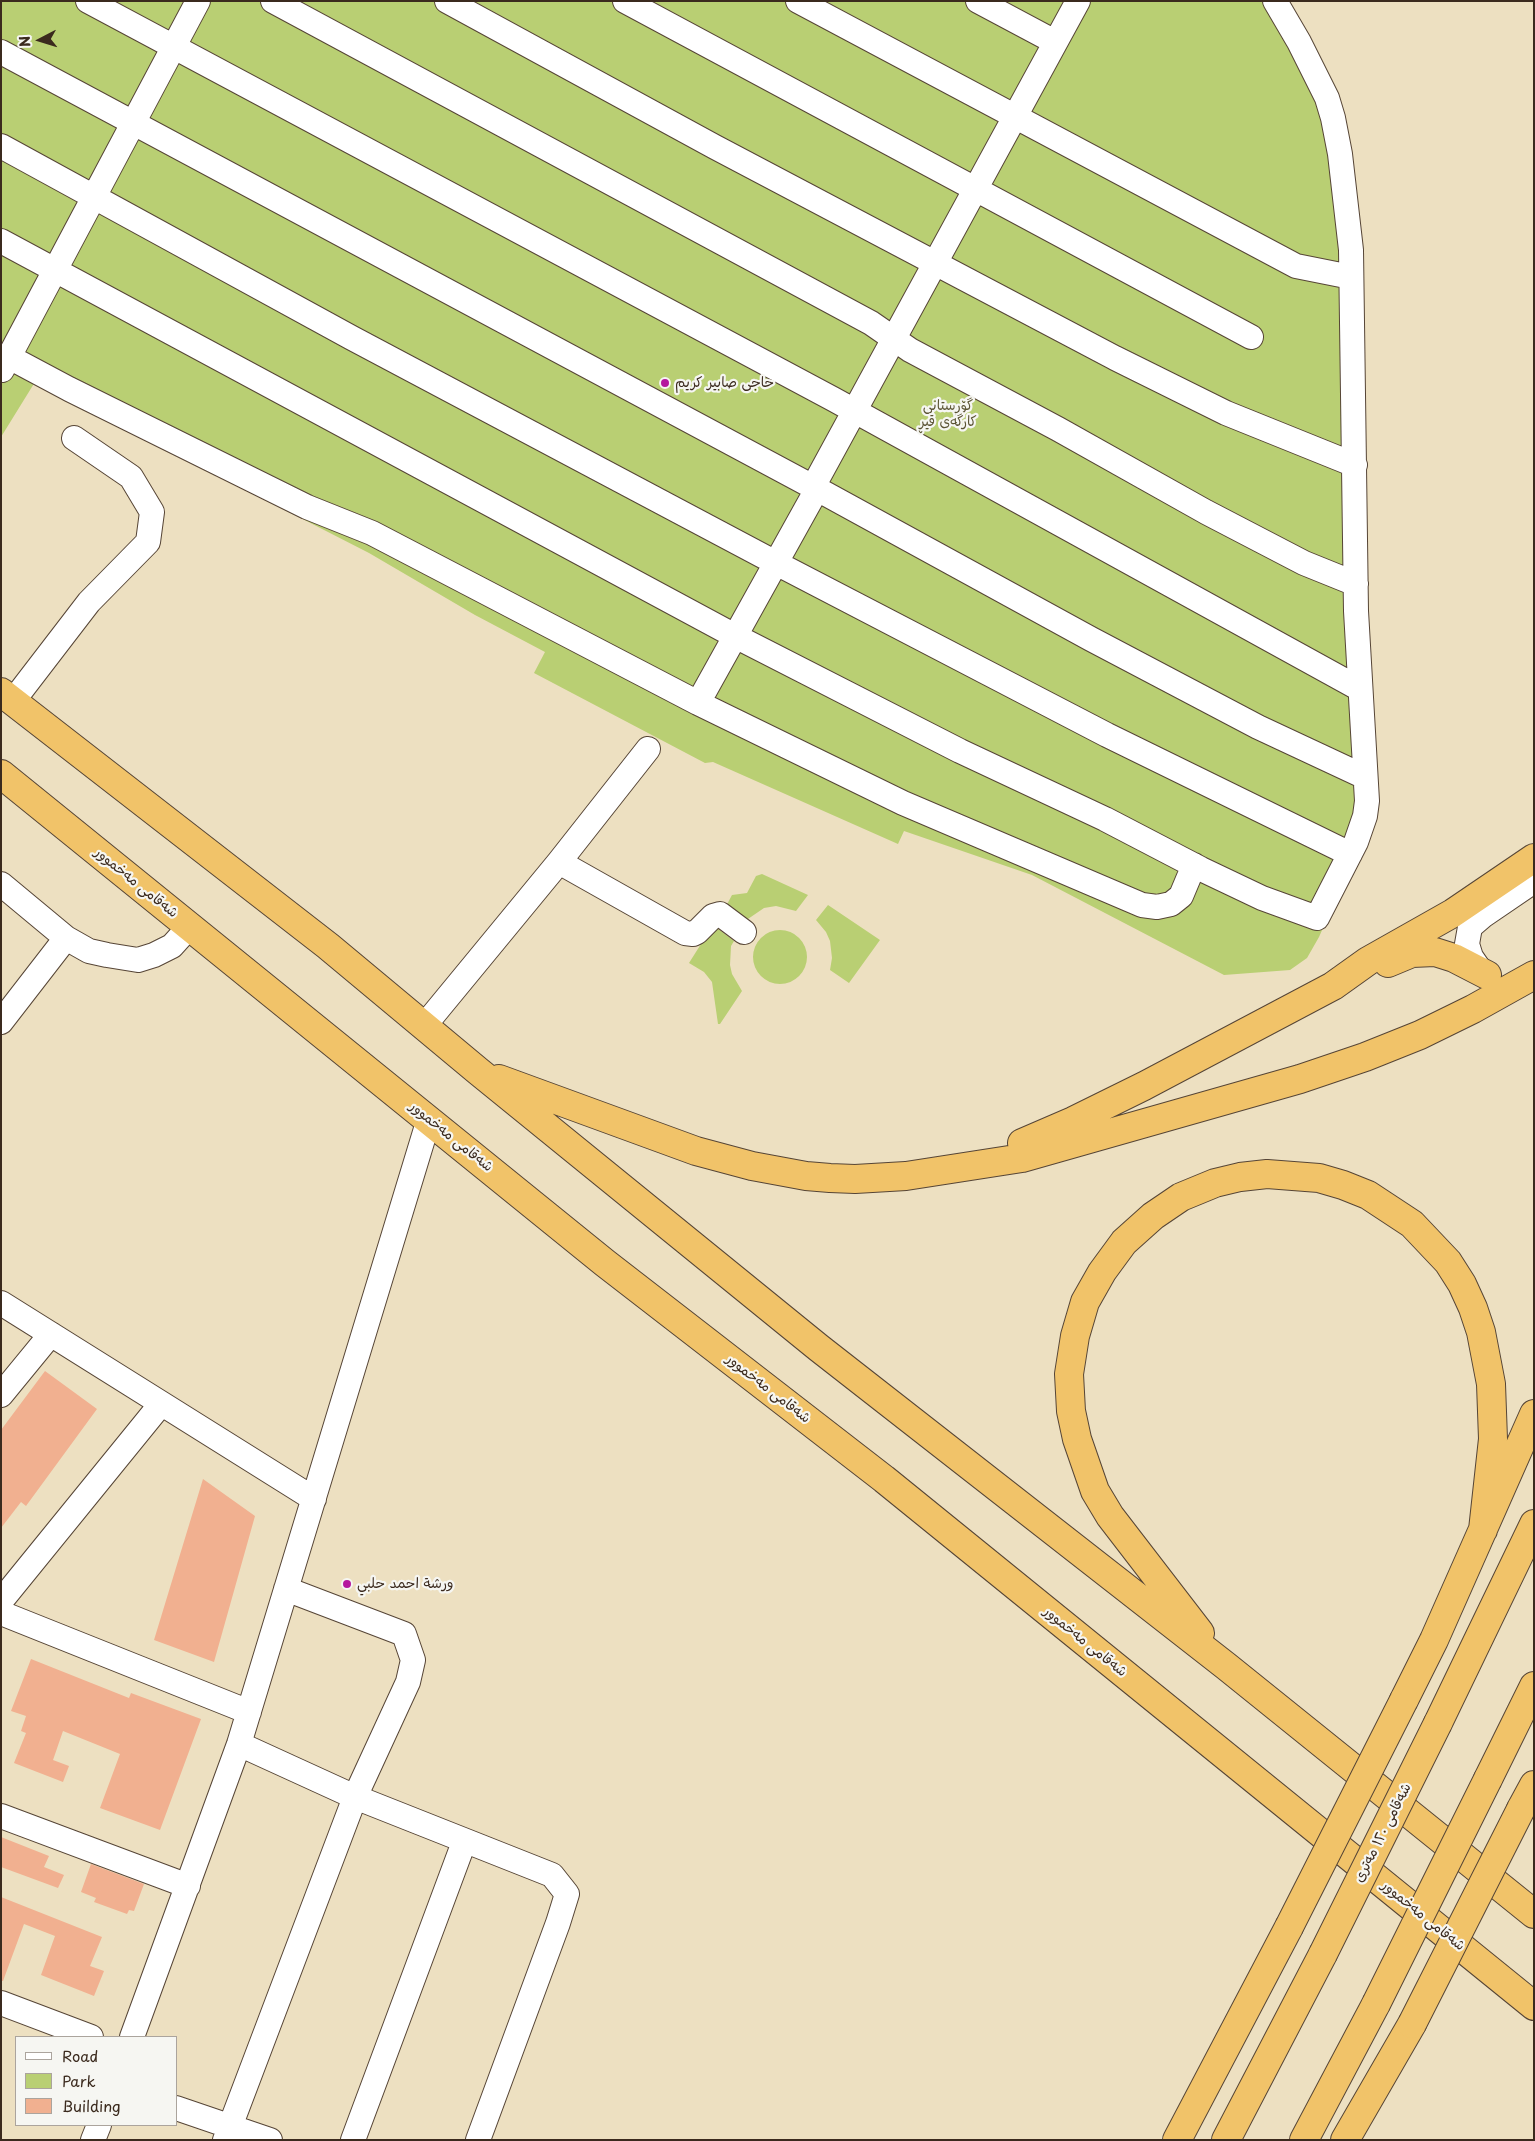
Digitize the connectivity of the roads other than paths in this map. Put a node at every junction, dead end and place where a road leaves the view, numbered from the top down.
1 (88, 1) edge
2 (198, 1) edge
3 (273, 1) edge
4 (447, 1) edge
5 (625, 1) edge
6 (798, 1) edge
7 (978, 1) edge
8 (1078, 1) edge
9 (1275, 1) edge
10 (1055, 42) junction
11 (174, 47) junction
12 (1, 52) edge
13 (1015, 116) junction
14 (134, 123) junction
15 (1, 146) edge
16 (975, 190) junction
17 (95, 196) junction
18 (1, 241) edge
19 (935, 263) junction
20 (55, 270) junction
21 (1351, 277) junction
22 (1251, 336) dead end
23 (893, 339) junction
24 (5, 364) edge
25 (854, 411) junction
26 (74, 438) dead end
27 (1355, 465) junction
28 (815, 488) junction
29 (776, 563) junction
30 (1356, 584) junction
31 (735, 636) junction
32 (1360, 689) junction
33 (7, 697) edge
34 (698, 703) junction
35 (648, 749) dead end
36 (1, 774) edge
37 (1365, 777) junction
38 (1350, 854) junction
39 (1534, 858) edge
40 (559, 862) junction
41 (1194, 865) junction
42 (1534, 881) edge
43 (1, 884) edge
44 (190, 926) junction
45 (744, 932) dead end
46 (66, 938) junction
47 (1483, 972) joint
48 (1534, 975) edge
49 (1333, 986) junction
50 (1, 1022) edge
51 (424, 1026) junction
52 (478, 1071) junction
53 (429, 1119) junction
54 (936, 1172) junction
55 (1, 1302) edge
56 (51, 1334) junction
57 (1, 1395) edge
58 (161, 1404) junction
59 (1534, 1414) edge
60 (314, 1499) junction
61 (1534, 1524) edge
62 (1482, 1530) junction
63 (286, 1589) junction
64 (1, 1601) edge
65 (1, 1612) edge
66 (1226, 1666) junction
67 (1534, 1686) edge
68 (249, 1712) junction
69 (239, 1744) junction
70 (1534, 1785) edge
71 (355, 1797) junction
72 (1, 1816) edge
73 (464, 1842) junction
74 (188, 1886) junction
75 (1534, 1914) edge
76 (1, 2003) edge
77 (1534, 2006) edge
78 (88, 2036) edge
79 (132, 2036) edge
80 (178, 2109) edge
81 (99, 2126) edge
82 (227, 2133) edge
83 (94, 2140) edge
84 (270, 2140) edge
85 (353, 2140) edge
86 (478, 2140) edge
87 (1178, 2140) edge
88 (1226, 2140) edge
89 (1304, 2140) edge
90 (1345, 2140) edge

1 - 11 street
2 - 11 street
3 - 23 street
4 - 19 street
5 - 16 street
6 - 13 street
7 - 10 street
8 - 10 street
9 - 21 street
10 - 13 street
11 - 14 street
11 - 25 street
12 - 14 street
13 - 16 street
13 - 21 street
14 - 17 street
14 - 28 street
15 - 17 street
16 - 19 street
16 - 22 street
17 - 20 street
17 - 29 street
18 - 20 street
19 - 23 street
19 - 27 street
20 - 24 street
20 - 31 street
21 - 27 street
23 - 25 street
23 - 30 street
24 - 34 street
25 - 28 street
25 - 32 street
26 - 33 street
27 - 30 street
28 - 29 street
28 - 37 street
29 - 31 street
29 - 38 street
30 - 32 street
31 - 34 street
31 - 41 street
32 - 37 street
33 - 51 highway
34 - 41 street
35 - 40 street
36 - 44 highway, شەقامی مەخموور
37 - 38 street
38 - 41 street
39 - 49 highway
40 - 45 street
40 - 51 street
42 - 47 street
43 - 46 street
44 - 46 street
44 - 53 highway, شەقامی مەخموور
46 - 50 street
47 - 49 highway
48 - 54 highway
49 - 54 highway
51 - 52 highway
52 - 54 highway
52 - 66 highway
53 - 60 street
53 - 77 highway, شەقامی مەخموور
55 - 56 street
56 - 57 street
56 - 58 street
58 - 60 street
58 - 64 street
59 - 62 highway
60 - 63 street
61 - 88 highway, شەقامی ١٢٠ مەتری, bridge
62 - 66 highway
62 - 87 highway, bridge
63 - 68 street
63 - 71 street
65 - 68 street
66 - 75 highway
67 - 89 highway, bridge
68 - 69 street
69 - 71 street
69 - 74 street
70 - 90 highway, bridge
71 - 73 street
71 - 82 street
72 - 74 street
73 - 85 street
73 - 86 street
74 - 79 street
76 - 78 street
80 - 82 street
81 - 83 street
82 - 84 street

